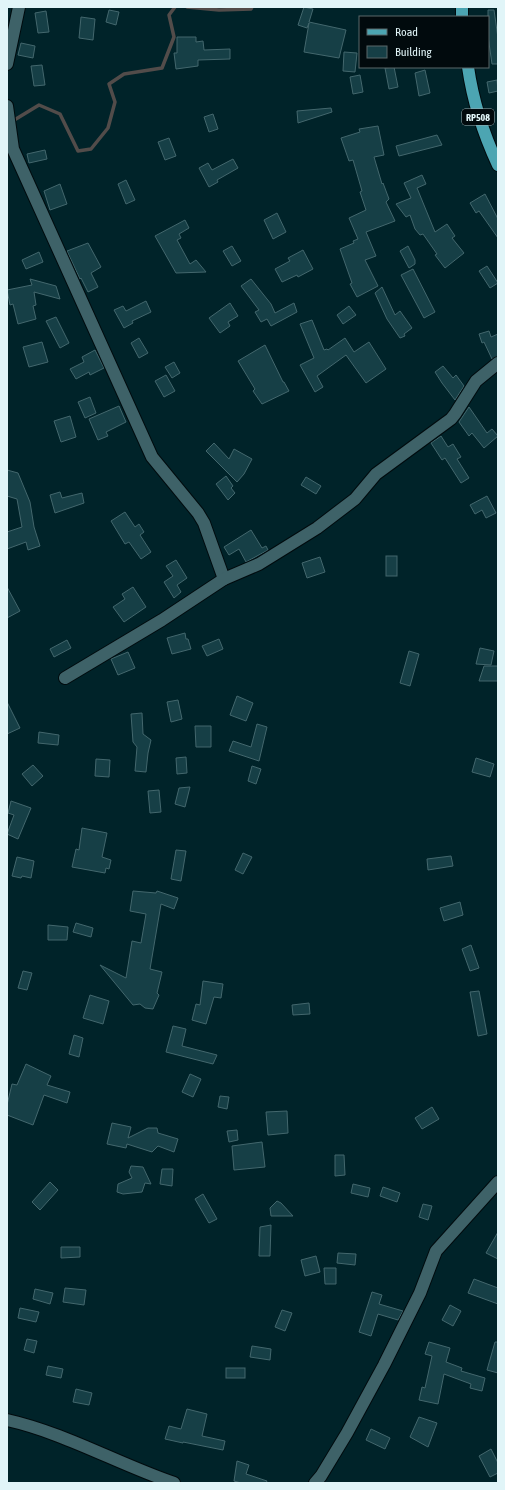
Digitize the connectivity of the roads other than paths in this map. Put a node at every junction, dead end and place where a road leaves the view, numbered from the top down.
1 (19, 7) edge
2 (7, 64) edge
3 (468, 68) edge
4 (7, 106) edge
5 (498, 165) edge
6 (498, 363) edge
7 (224, 579) junction
8 (65, 678) dead end
9 (498, 1182) edge
10 (7, 1420) edge
11 (174, 1483) edge
12 (315, 1483) edge

1 - 2 street
3 - 5 main road, RP508
4 - 7 street
6 - 7 street
7 - 8 street
9 - 12 street
10 - 11 street

